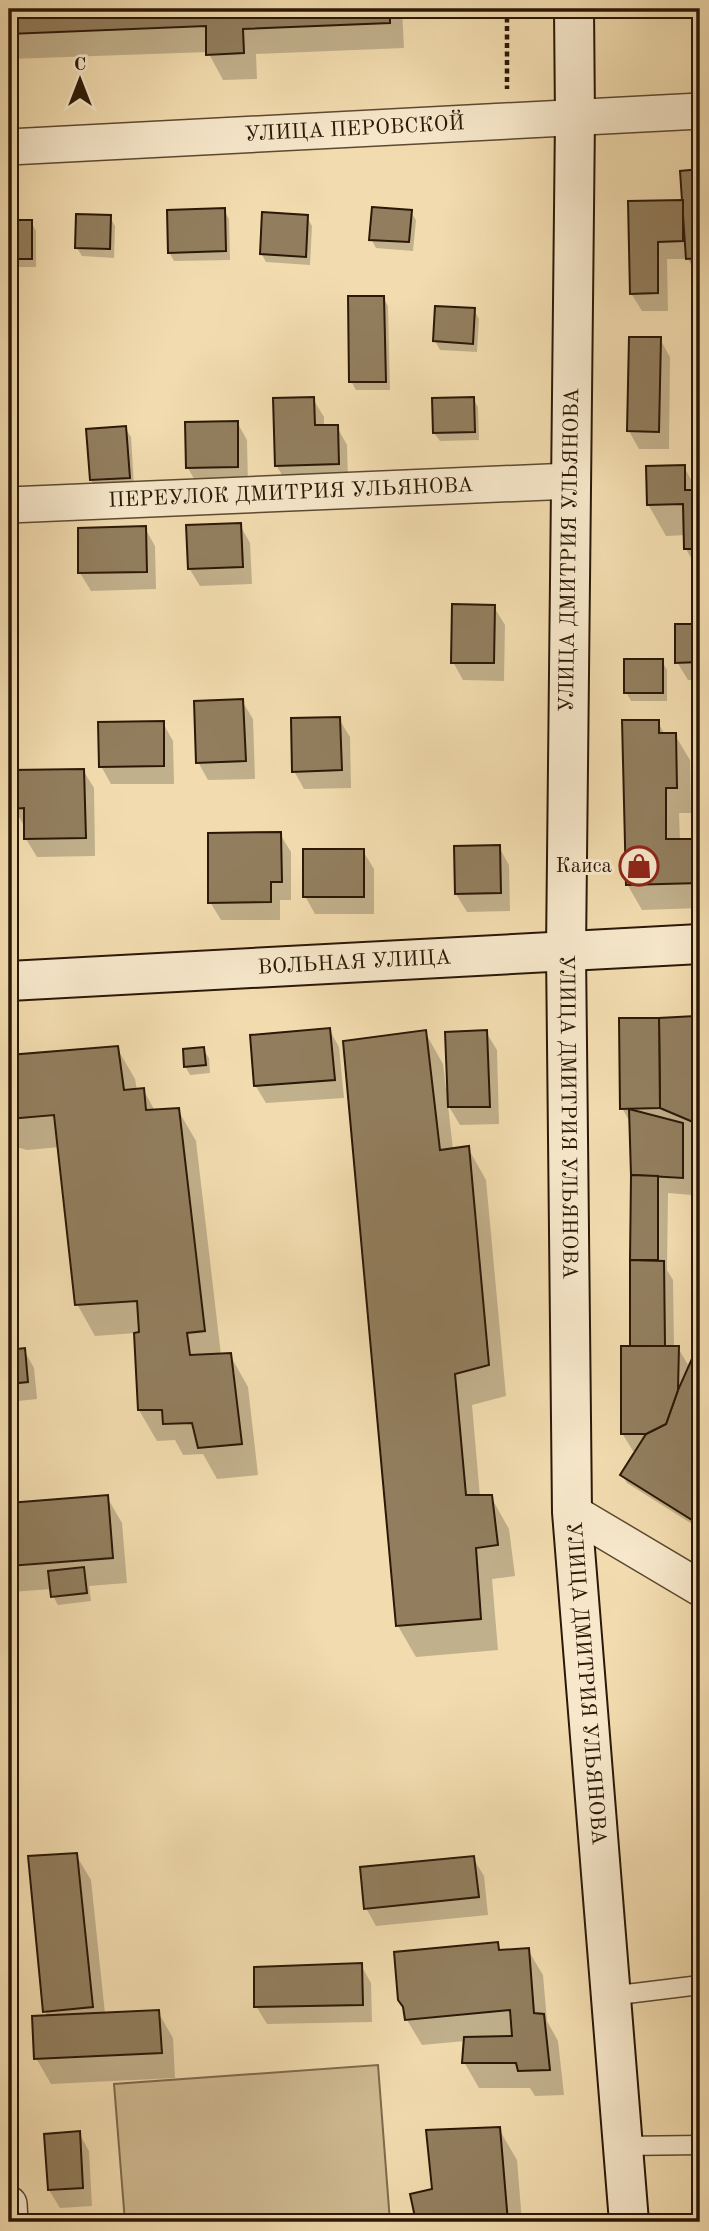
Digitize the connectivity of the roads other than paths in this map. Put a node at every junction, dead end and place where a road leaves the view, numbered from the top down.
1 (574, 9) edge
2 (700, 111) edge
3 (575, 118) junction
4 (9, 147) edge
5 (571, 481) junction
6 (9, 505) edge
7 (700, 944) edge
8 (566, 951) junction
9 (9, 981) edge
10 (572, 1512) junction
11 (700, 1588) edge
12 (700, 1984) edge
13 (610, 1996) junction
14 (700, 2144) edge
15 (623, 2146) junction
16 (9, 2204) edge
17 (10, 2222) edge
18 (629, 2222) edge

1 - 3 street, УЛИЦА ДМИТРИЯ УЛЬЯНОВА
2 - 3 street, УЛИЦА ПЕРОВСКОЙ
3 - 4 street, УЛИЦА ПЕРОВСКОЙ
3 - 5 street, УЛИЦА ДМИТРИЯ УЛЬЯНОВА
5 - 6 street, ПЕРЕУЛОК ДМИТРИЯ УЛЬЯНОВА
5 - 8 street, УЛИЦА ДМИТРИЯ УЛЬЯНОВА
7 - 8 street, ВОЛЬНАЯ УЛИЦА
8 - 9 street, ВОЛЬНАЯ УЛИЦА
8 - 10 street, УЛИЦА ДМИТРИЯ УЛЬЯНОВА
10 - 11 street
10 - 13 street, УЛИЦА ДМИТРИЯ УЛЬЯНОВА
12 - 13 lane
13 - 15 street, УЛИЦА ДМИТРИЯ УЛЬЯНОВА
14 - 15 lane
15 - 18 street, УЛИЦА ДМИТРИЯ УЛЬЯНОВА
16 - 17 street

